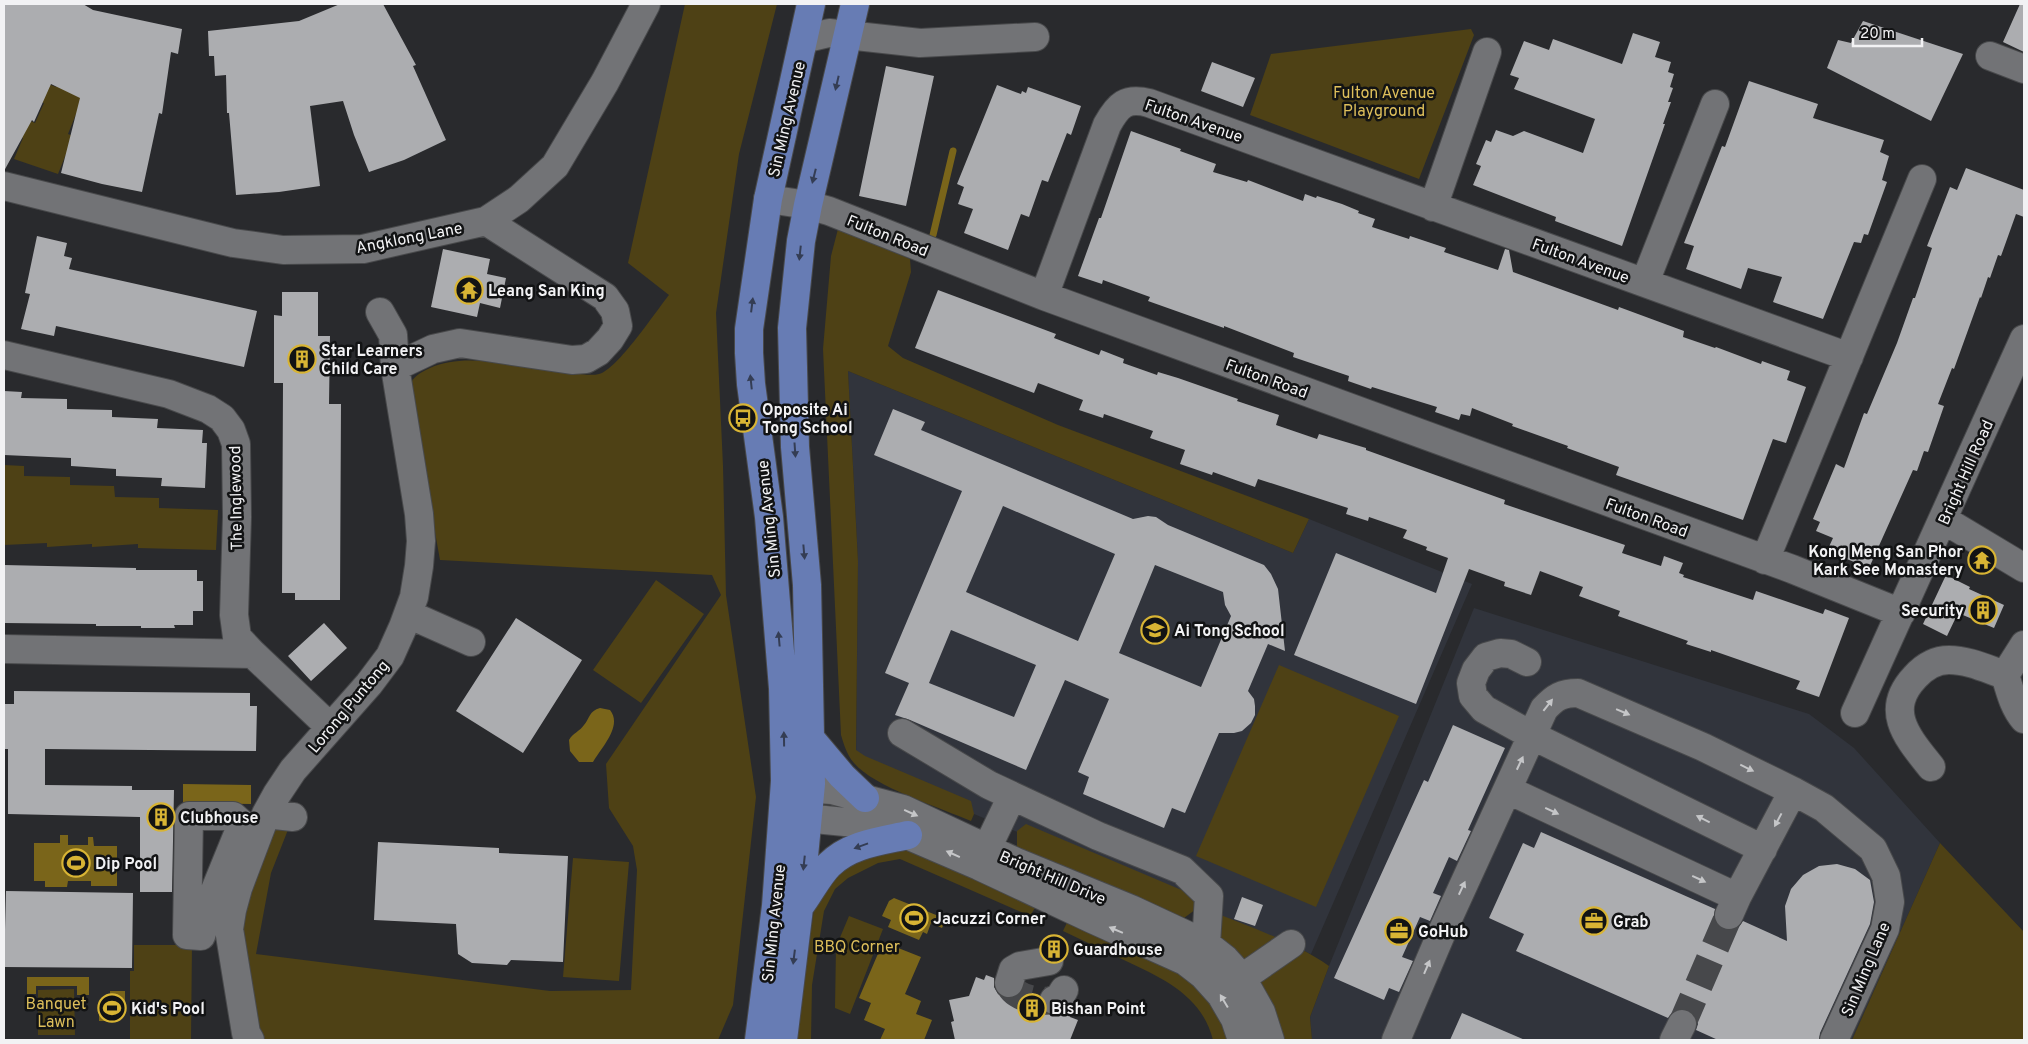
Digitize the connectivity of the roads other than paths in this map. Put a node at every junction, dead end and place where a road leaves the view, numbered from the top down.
1 (646, 4) edge
2 (855, 4) edge
3 (811, 6) edge
4 (839, 34) junction
5 (1035, 37) dead end
6 (802, 44) junction
7 (1487, 52) dead end
8 (1990, 56) dead end
9 (2024, 69) edge
10 (1715, 104) dead end
11 (1922, 179) dead end
12 (4, 186) edge
13 (768, 199) junction
14 (808, 204) junction
15 (1433, 207) junction
16 (486, 221) junction
17 (1645, 282) junction
18 (1044, 296) junction
19 (380, 312) dead end
20 (2024, 339) edge
21 (4, 355) edge
22 (1849, 357) junction
23 (395, 366) junction
24 (1944, 520) junction
25 (1765, 560) junction
26 (2024, 568) edge
27 (1901, 613) junction
28 (408, 614) junction
29 (471, 642) dead end
30 (2024, 645) edge
31 (4, 649) edge
32 (253, 654) junction
33 (1527, 662) dead end
34 (2005, 674) junction
35 (1855, 713) dead end
36 (2024, 719) edge
37 (330, 727) junction
38 (902, 733) dead end
39 (1533, 736) junction
40 (810, 738) junction
41 (1931, 767) dead end
42 (798, 788) junction
43 (1508, 790) junction
44 (1793, 791) junction
45 (1012, 796) junction
46 (865, 798) junction
47 (266, 814) junction
48 (293, 817) dead end
49 (796, 817) junction
50 (908, 835) junction
51 (1762, 849) junction
52 (983, 857) junction
53 (1077, 900) junction
54 (222, 904) junction
55 (799, 908) junction
56 (1206, 944) junction
57 (1291, 944) dead end
58 (1049, 961) dead end
59 (1195, 968) junction
60 (1242, 978) junction
61 (1009, 982) dead end
62 (247, 1038) edge
63 (759, 1040) edge
64 (783, 1040) edge
65 (1242, 1040) edge
66 (1270, 1040) edge
67 (1396, 1040) edge
68 (1834, 1040) edge

1 - 16 street, Angklong Lane
2 - 4 main road, Sin Ming Avenue
3 - 4 street
3 - 6 main road, Sin Ming Avenue
4 - 5 street
4 - 6 street
4 -> 14 main road, Sin Ming Avenue
6 - 13 main road, Sin Ming Avenue
7 - 15 street
8 - 9 street
10 - 17 street, Fulton Avenue
11 - 22 street
12 - 16 street, Angklong Lane
13 - 14 street, Fulton Road
42 -> 13 main road, Sin Ming Avenue
14 - 18 street, Fulton Road
14 -> 40 main road, Sin Ming Avenue
15 - 17 street, Fulton Avenue
15 - 18 street, Fulton Avenue
16 - 23 street
17 - 22 street, Fulton Avenue
18 - 25 street, Fulton Road
19 - 23 street, Lorong Puntong
20 - 24 street, Bright Hill Road
21 - 32 street, The Inglewood
22 - 25 street
23 - 28 street, Lorong Puntong
24 - 26 street
24 - 27 street, Bright Hill Road
25 - 27 street, Fulton Road
27 - 35 street, Bright Hill Road
28 - 29 street
28 - 37 street, Lorong Puntong
30 - 34 street
31 - 32 street
32 - 37 street, The Inglewood
33 - 39 street
34 - 36 street
34 - 41 street
37 - 47 street, Lorong Puntong
38 - 45 street
43 -> 39 street, Sin Ming Lane
39 -> 44 street, Sin Ming Lane
51 -> 39 street
40 - 42 main road, Sin Ming Avenue
40 - 46 main road
42 - 46 street, Bright Hill Drive
42 - 49 main road, Sin Ming Avenue
43 -> 51 street
67 -> 43 street, Sin Ming Lane
44 -> 51 street
44 - 68 street, Sin Ming Lane
45 - 52 street
45 - 56 street
46 -> 52 street, Bright Hill Drive
47 - 48 street
47 - 54 street, Lorong Puntong
49 - 50 street, Bright Hill Drive
49 -> 55 main road, Sin Ming Avenue
49 - 63 main road, Sin Ming Avenue
52 -> 50 street, Bright Hill Drive
50 -> 55 main road
52 - 53 street, Bright Hill Drive
53 - 56 street, Bright Hill Drive
59 -> 53 street, Bright Hill Drive
54 - 54 street
54 - 62 street, Lorong Puntong
55 -> 64 main road, Sin Ming Avenue
56 - 59 street
56 - 60 street, Bright Hill Drive
57 - 60 street
58 - 61 street
65 -> 59 street, Bright Hill Drive
60 - 66 street, Bright Hill Drive

